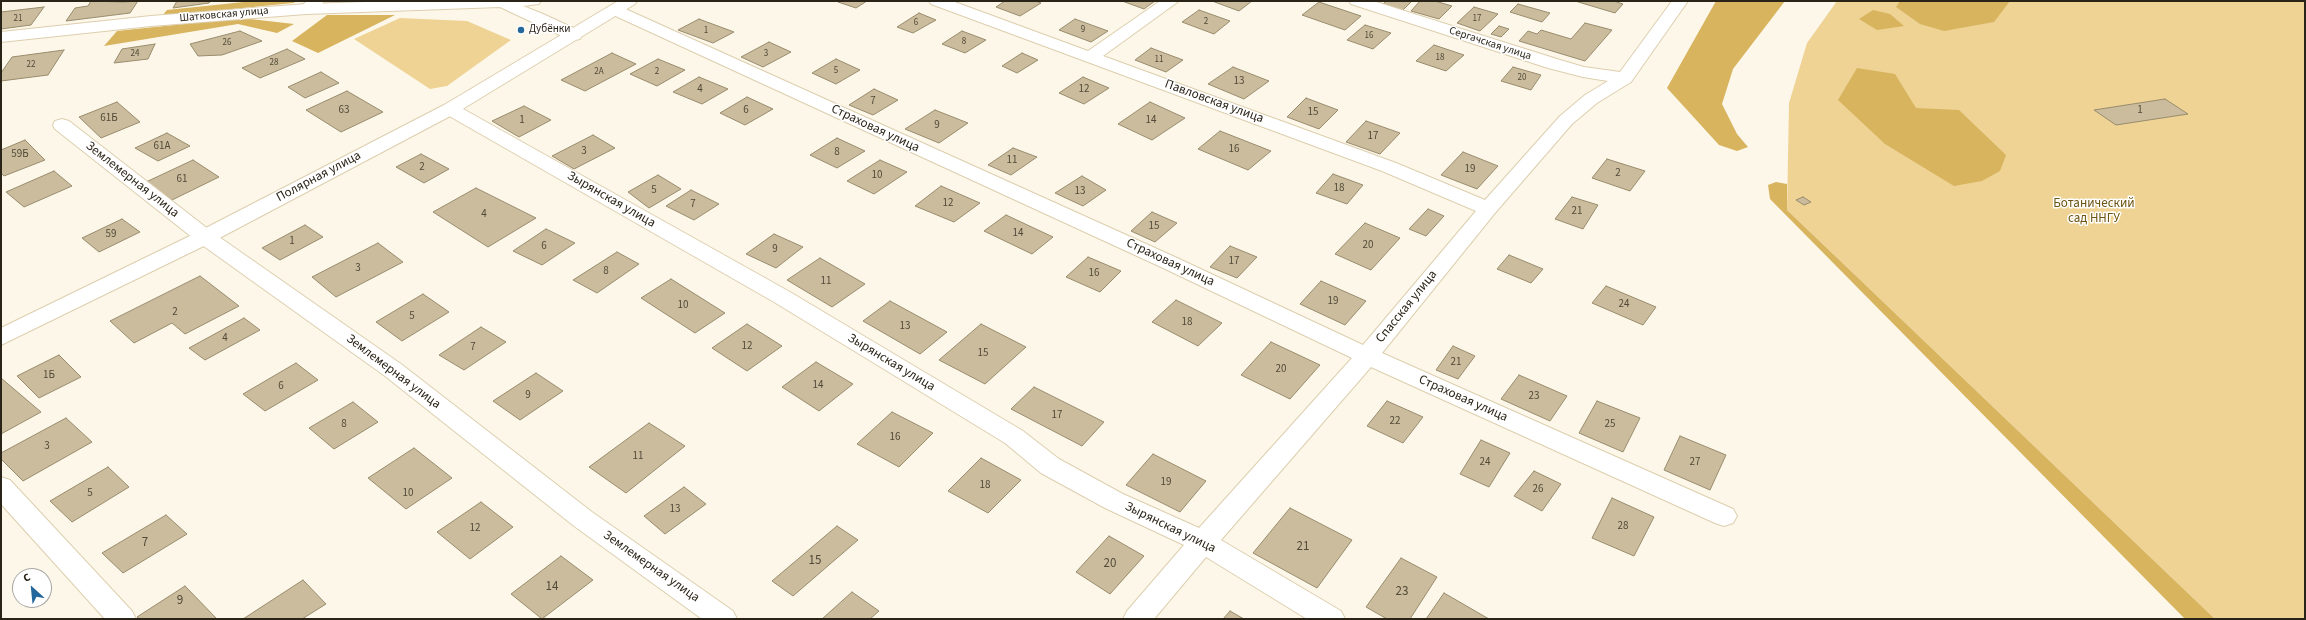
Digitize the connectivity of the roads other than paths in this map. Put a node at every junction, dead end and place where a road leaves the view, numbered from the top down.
1 (533, 1) edge
2 (937, 1) edge
3 (1171, 1) edge
4 (1357, 1) edge
5 (1680, 1) edge
6 (496, 3) junction
7 (312, 5) edge
8 (622, 5) edge
9 (574, 35) junction
10 (1, 37) edge
11 (1090, 57) junction
12 (1625, 78) junction
13 (450, 109) junction
14 (62, 125) dead end
15 (1488, 209) junction
16 (205, 237) junction
17 (1, 337) edge
18 (1367, 356) junction
19 (1, 487) edge
20 (1724, 516) dead end
21 (1202, 542) junction
22 (122, 619) edge
23 (723, 619) edge
24 (1138, 619) edge
25 (1331, 619) edge

1 - 6 street, Шатковская улица
2 - 11 street, Павловская улица
3 - 11 street
4 - 12 street, Сергачская улица
5 - 12 street, Спасская улица
6 - 7 street, Шатковская улица
6 - 9 street
7 - 10 street, Шатковская улица
8 - 9 street, Полярная улица
8 - 18 street, Страховая улица
9 - 13 street, Полярная улица
11 - 15 street, Павловская улица
12 - 15 street, Спасская улица
13 - 16 street, Полярная улица
13 - 21 street, Зырянская улица
14 - 16 street, Землемерная улица
15 - 18 street, Спасская улица
16 - 17 street, Полярная улица
16 - 23 street, Землемерная улица
18 - 20 street, Страховая улица
18 - 21 street, Спасская улица
19 - 22 street
21 - 24 street, Спасская улица
21 - 25 street, Зырянская улица

